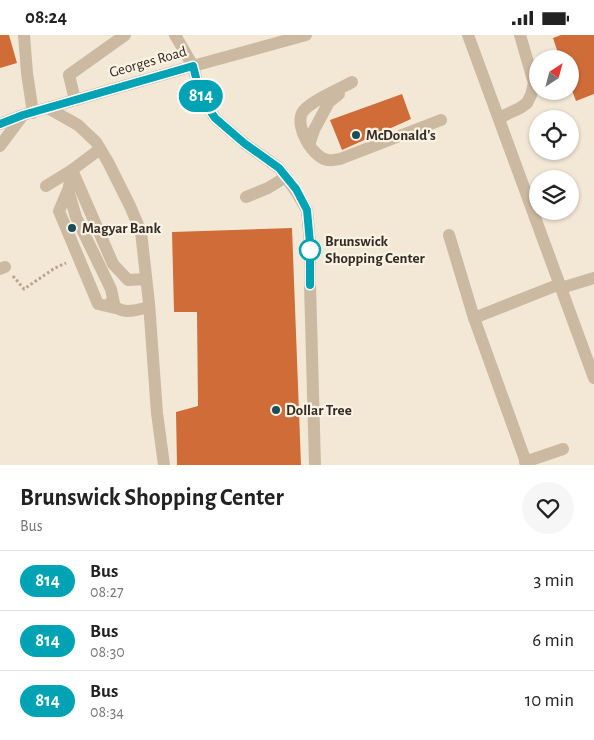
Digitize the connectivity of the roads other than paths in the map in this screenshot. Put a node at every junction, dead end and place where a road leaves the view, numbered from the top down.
1 (24, 35) edge
2 (125, 35) edge
3 (175, 35) edge
4 (306, 35) edge
5 (468, 35) edge
6 (520, 35) edge
7 (193, 66) junction
8 (75, 100) junction
9 (48, 108) junction
10 (28, 114) junction
11 (499, 118) junction
12 (441, 121) dead end
13 (0, 124) edge
14 (309, 145) junction
15 (0, 146) edge
16 (100, 149) junction
17 (72, 170) junction
18 (286, 177) junction
19 (46, 186) dead end
20 (68, 190) junction
21 (246, 197) dead end
22 (449, 235) dead end
23 (594, 278) edge
24 (146, 279) junction
25 (560, 286) junction
26 (149, 307) junction
27 (115, 308) junction
28 (474, 318) junction
29 (594, 378) edge
30 (563, 449) dead end
31 (526, 463) edge
32 (164, 465) edge
33 (315, 465) edge

1 - 10 street
2 - 8 street
3 - 7 street
4 - 7 street, Georges Road
5 - 11 street
6 - 11 street
7 - 8 street, Georges Road
7 - 18 street
8 - 9 street, Georges Road
9 - 10 street, Georges Road
9 - 16 street
10 - 13 street, Georges Road
10 - 15 street
11 - 25 street
12 - 14 street
14 - 14 street
16 - 17 street
16 - 24 street
17 - 19 street
17 - 20 street
17 - 24 street
18 - 21 street
18 - 33 street
20 - 27 street
20 - 27 street
22 - 28 street
23 - 25 street
24 - 26 street
25 - 28 street
25 - 29 street
26 - 27 street
26 - 32 street
28 - 31 street
30 - 31 street

